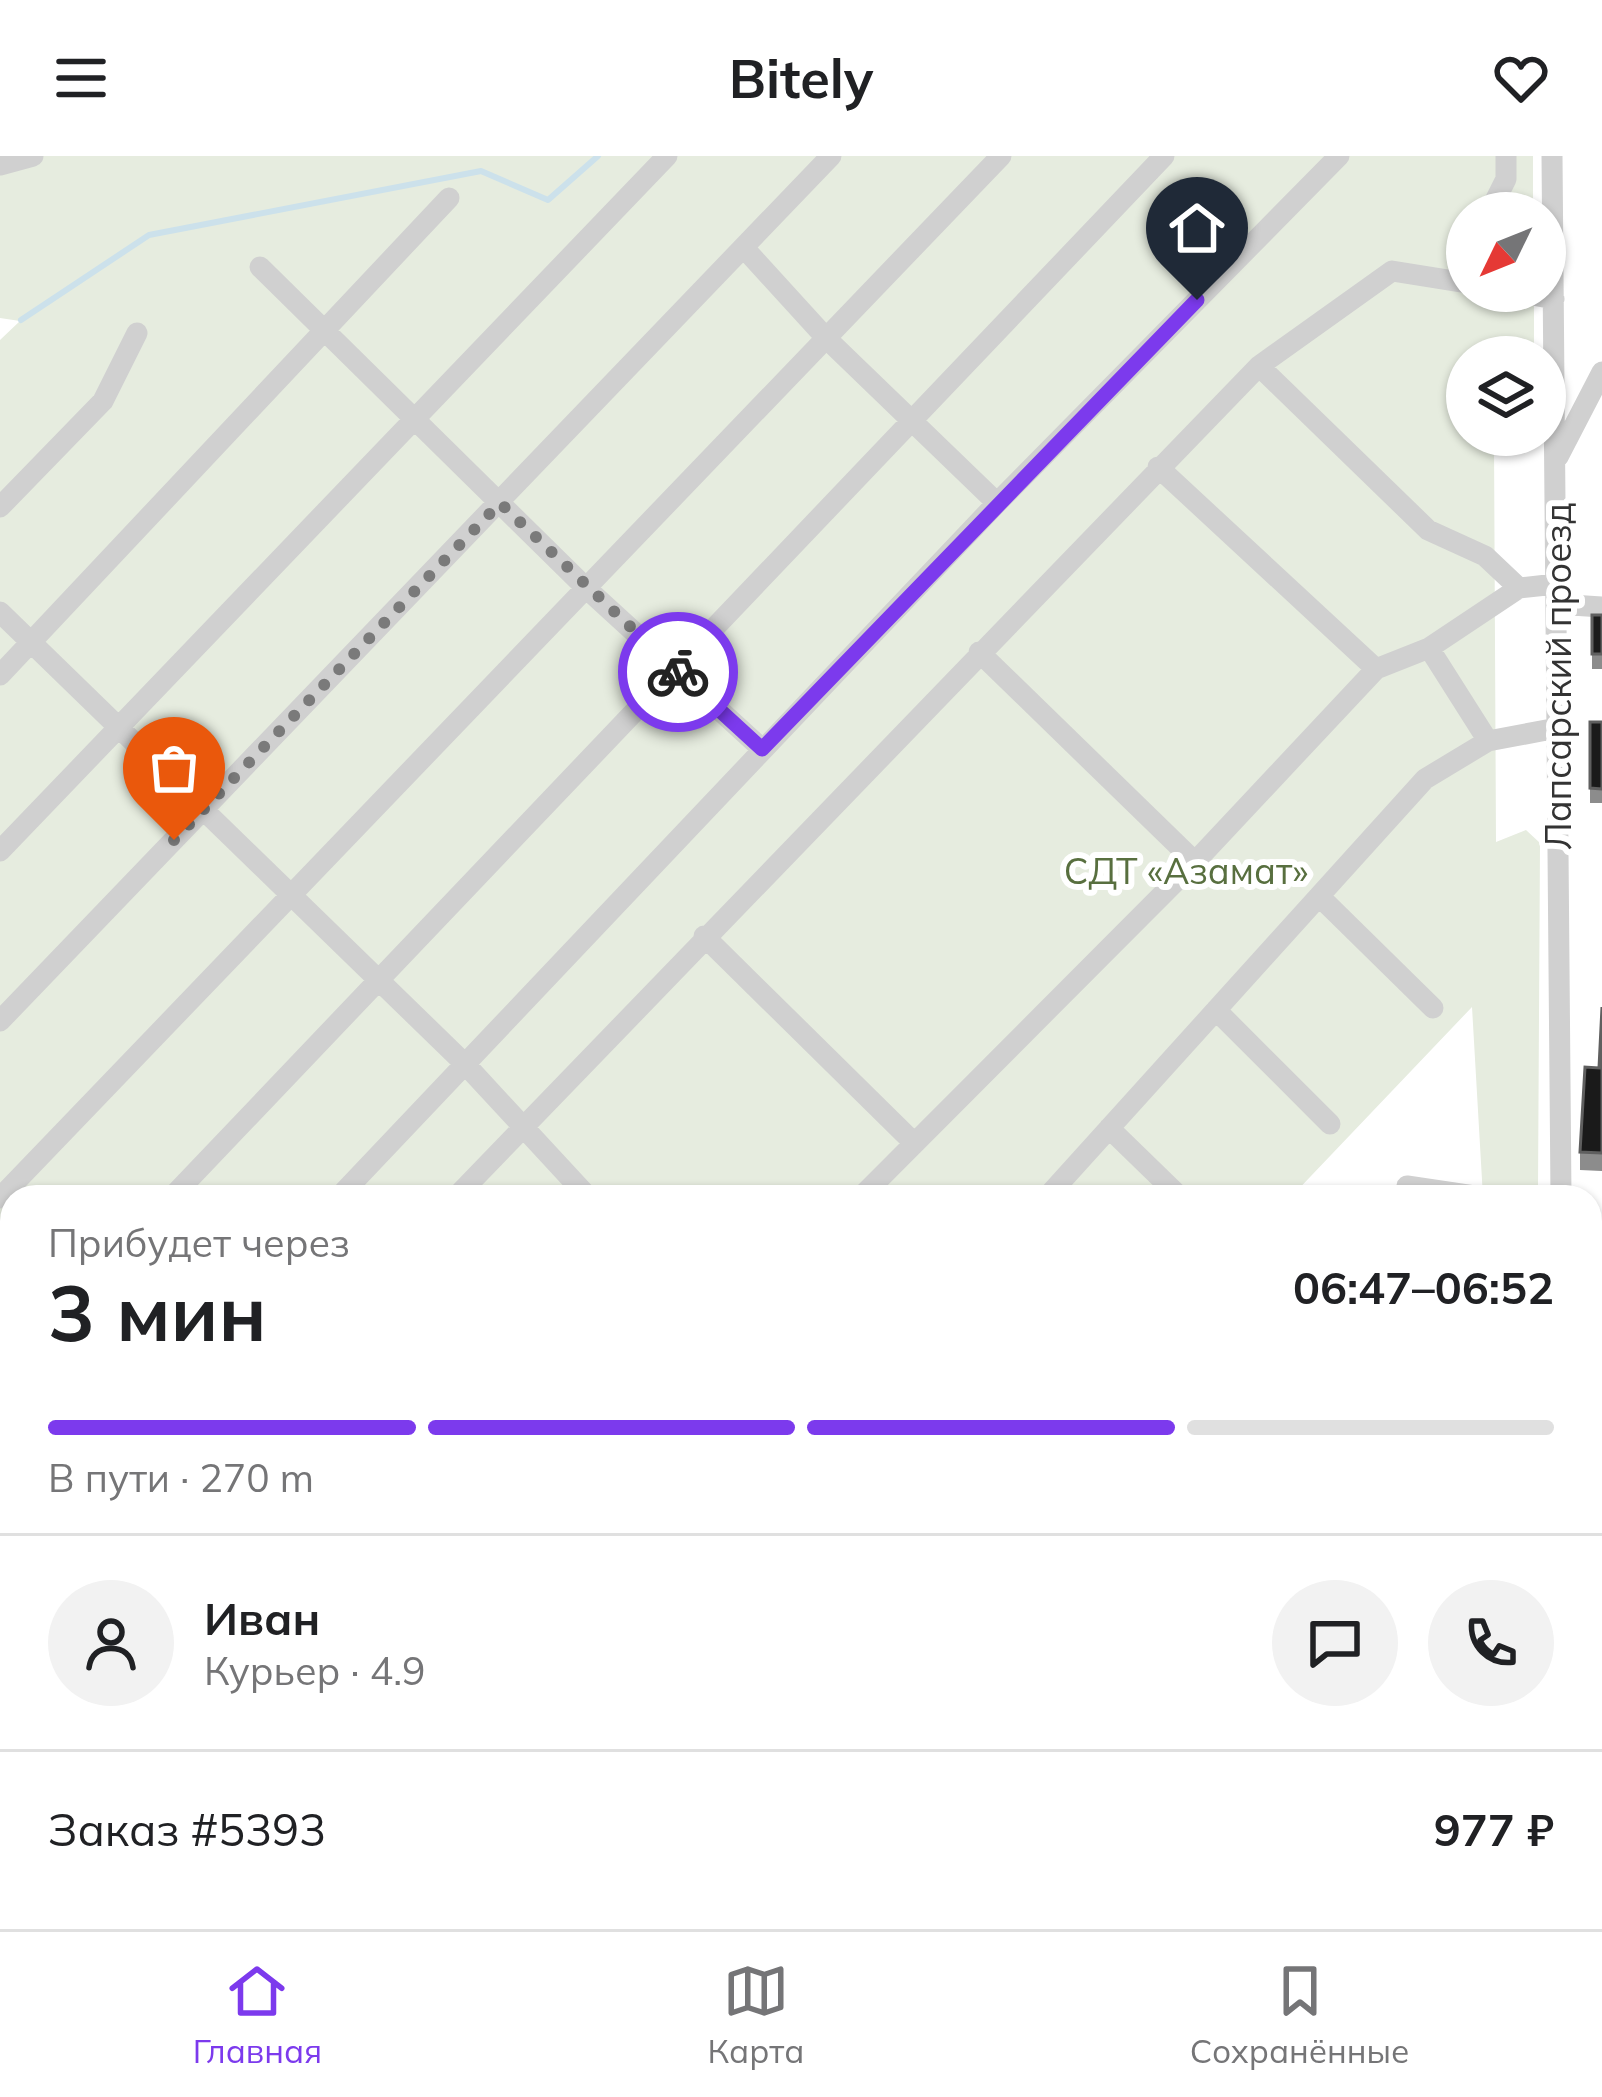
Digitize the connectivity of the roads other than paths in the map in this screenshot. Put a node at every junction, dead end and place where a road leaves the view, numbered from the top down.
1 (33, 156) edge
2 (667, 156) edge
3 (832, 156) edge
4 (1000, 156) edge
5 (1164, 156) edge
6 (1506, 156) edge
7 (1552, 156) edge
8 (1329, 159) edge
9 (2, 163) edge
10 (1499, 192) edge
11 (1553, 192) edge
12 (449, 198) dead end
13 (744, 248) junction
14 (260, 267) dead end
15 (1446, 280) edge
16 (1554, 312) edge
17 (321, 328) junction
18 (137, 333) dead end
19 (827, 339) junction
20 (1259, 366) junction
21 (1602, 372) edge
22 (412, 420) junction
23 (911, 420) junction
24 (1555, 462) junction
25 (1158, 467) junction
26 (500, 503) junction
27 (998, 503) junction
28 (0, 507) edge
29 (586, 588) junction
30 (1519, 588) junction
31 (1556, 594) junction
32 (1602, 607) edge
33 (0, 612) edge
34 (31, 643) junction
35 (1429, 648) junction
36 (979, 652) junction
37 (673, 668) junction
38 (1376, 669) junction
39 (0, 675) edge
40 (117, 726) junction
41 (1557, 728) junction
42 (1488, 741) junction
43 (762, 749) junction
44 (203, 810) junction
45 (0, 851) edge
46 (1195, 862) junction
47 (1319, 896) junction
48 (292, 899) junction
49 (704, 936) junction
50 (378, 984) junction
51 (1433, 1009) dead end
52 (1216, 1010) junction
53 (0, 1021) edge
54 (466, 1065) junction
55 (1330, 1124) dead end
56 (522, 1127) junction
57 (1109, 1128) junction
58 (913, 1142) junction
59 (15, 1185) edge
60 (184, 1185) edge
61 (351, 1185) edge
62 (467, 1185) edge
63 (577, 1185) edge
64 (872, 1185) edge
65 (1058, 1185) edge
66 (1168, 1185) edge
67 (1561, 1185) edge

1 - 9 street
2 - 22 street
3 - 13 street
4 - 19 street
5 - 23 street
6 - 10 street
7 - 11 street, Лапсарский проезд
8 - 27 street
12 - 17 street
13 - 19 street
13 - 26 street
14 - 17 street
15 - 20 street
16 - 24 street, Лапсарский проезд
17 - 22 street
17 - 34 street
18 - 28 street
19 - 23 street
19 - 29 street
20 - 25 street
20 - 30 street
21 - 24 street
22 - 26 street
22 - 40 street
23 - 27 street
23 - 37 street
24 - 31 street, Лапсарский проезд
25 - 36 street
25 - 38 street
26 - 29 street
26 - 44 street
27 - 43 street
29 - 37 street
29 - 48 street
30 - 31 street
30 - 35 street
31 - 32 street
31 - 41 street, Лапсарский проезд
33 - 34 street
34 - 39 street
34 - 40 street
35 - 38 street
35 - 42 street
36 - 46 street
36 - 49 street
37 - 43 street
37 - 50 street
38 - 46 street
40 - 44 street
40 - 45 street
41 - 42 street
41 - 67 street, Лапсарский проезд
42 - 47 street
43 - 54 street
44 - 48 street
44 - 53 street
46 - 58 street
47 - 51 street
47 - 52 street
48 - 50 street
48 - 59 street
49 - 56 street
49 - 58 street
50 - 54 street
50 - 60 street
52 - 55 street
52 - 57 street
54 - 56 street
54 - 61 street
56 - 62 street
56 - 63 street
57 - 65 street
57 - 66 street
58 - 64 street

